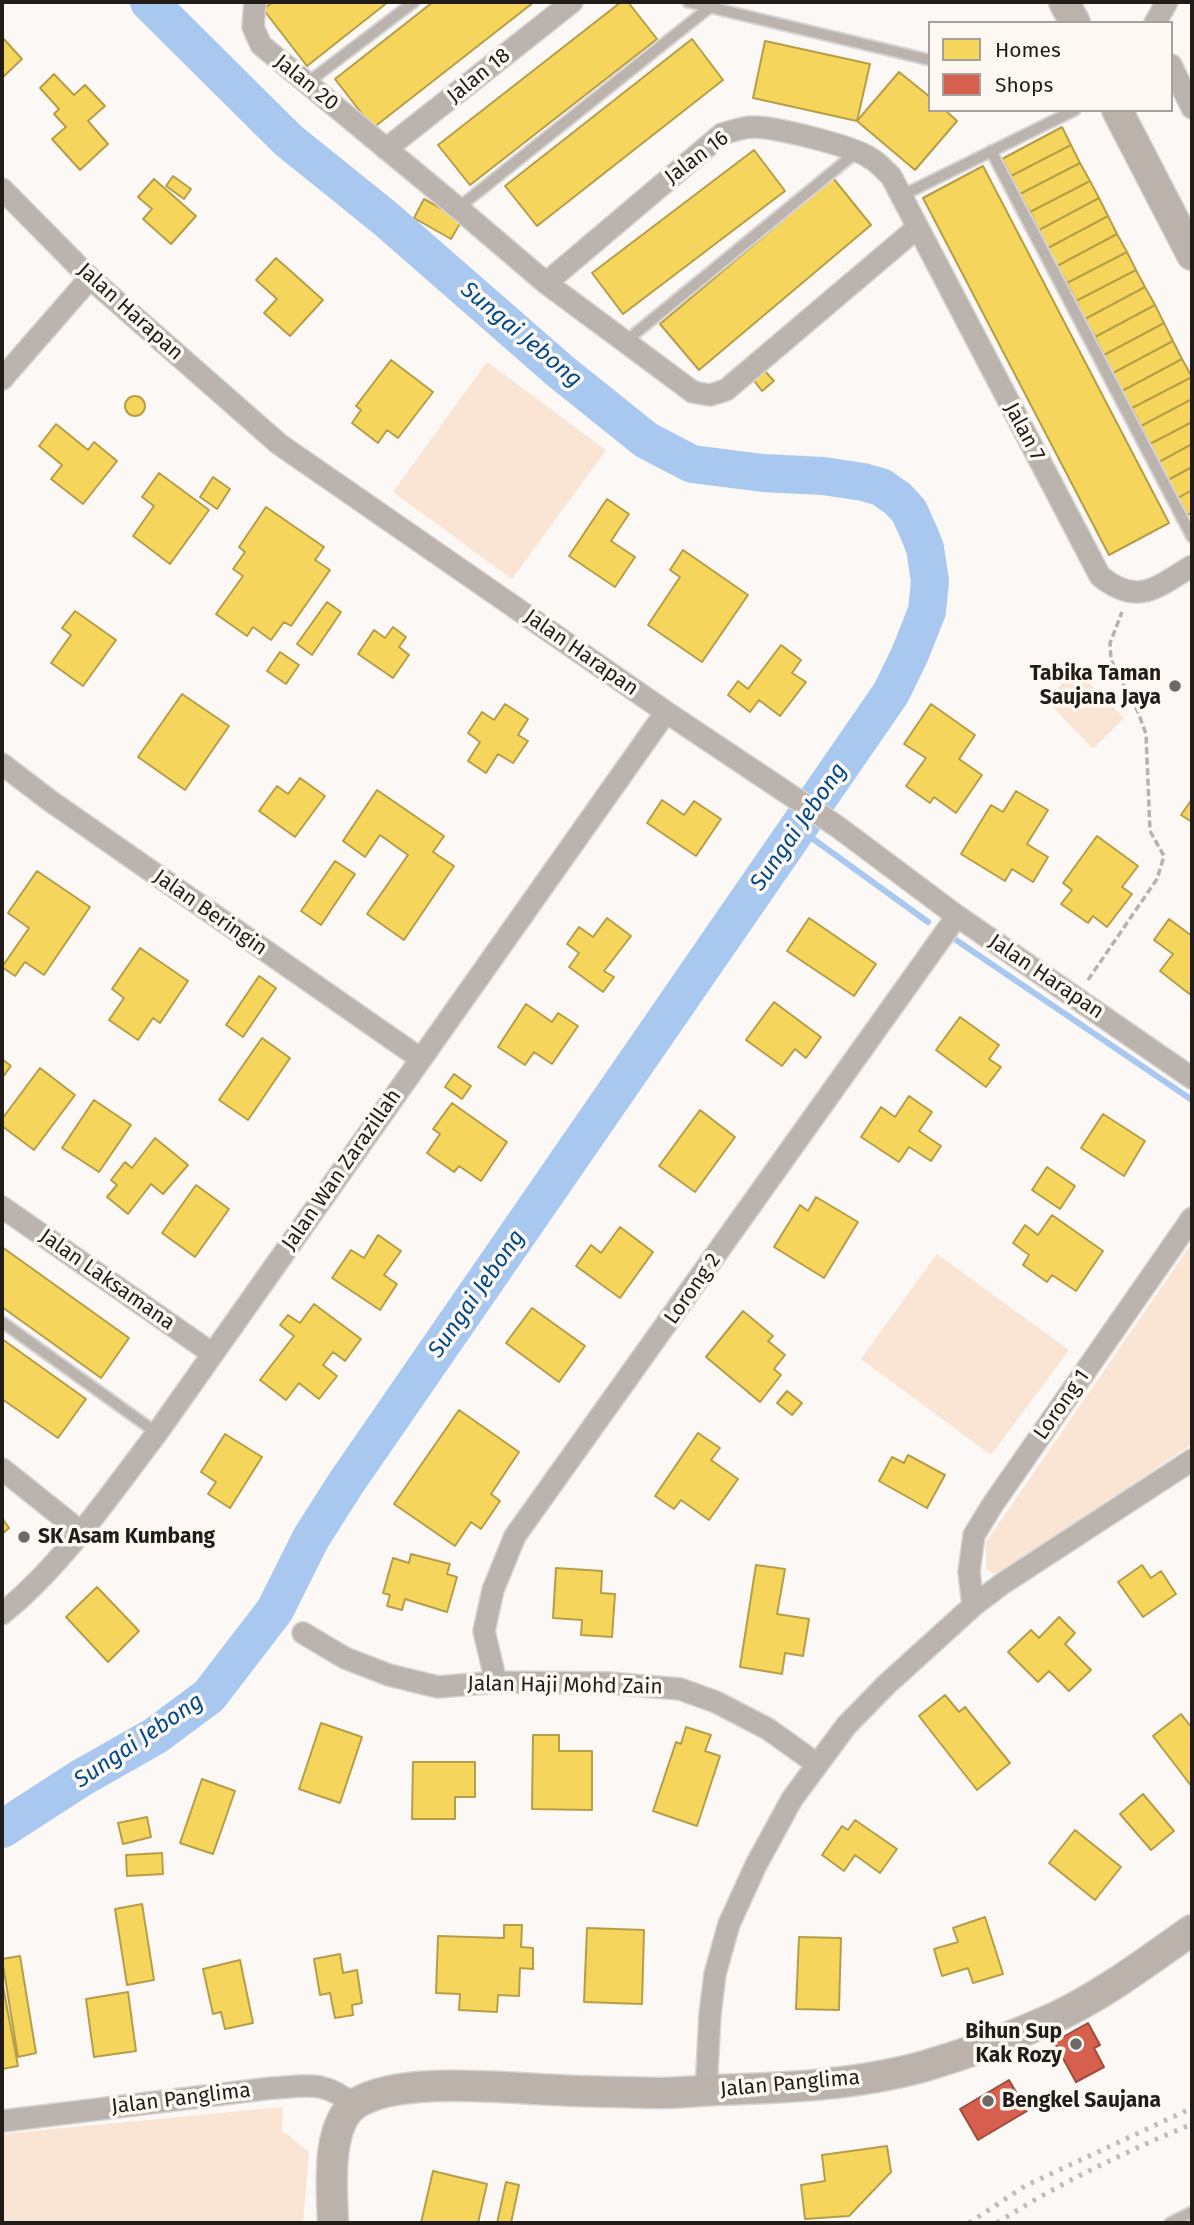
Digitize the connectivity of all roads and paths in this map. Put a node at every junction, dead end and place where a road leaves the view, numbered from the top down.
1 (256, 2) edge
2 (414, 2) edge
3 (572, 2) edge
4 (688, 2) edge
5 (1064, 2) edge
6 (1167, 2) edge
7 (710, 8) junction
8 (1074, 21) edge
9 (1156, 21) edge
10 (928, 60) edge
11 (1173, 69) edge
12 (307, 83) junction
13 (1192, 108) edge
14 (1071, 112) edge
15 (1118, 112) edge
16 (386, 149) junction
17 (858, 151) junction
18 (991, 151) junction
19 (2, 189) edge
20 (901, 196) junction
21 (458, 208) junction
22 (917, 228) junction
23 (1192, 255) edge
24 (90, 278) junction
25 (546, 283) junction
26 (626, 341) junction
27 (2, 379) edge
28 (1192, 537) edge
29 (1192, 566) edge
30 (1133, 593) junction
31 (666, 712) junction
32 (2, 764) edge
33 (957, 916) junction
34 (1084, 986) dead end
35 (421, 1059) junction
36 (1192, 1078) edge
37 (2, 1207) edge
38 (1192, 1218) edge
39 (2, 1322) edge
40 (213, 1354) junction
41 (157, 1433) junction
42 (1192, 1460) edge
43 (2, 1469) edge
44 (81, 1532) junction
45 (973, 1606) junction
46 (2, 1614) edge
47 (303, 1633) dead end
48 (496, 1682) junction
49 (817, 1765) junction
50 (1192, 1930) edge
51 (706, 2091) junction
52 (354, 2105) junction
53 (2, 2121) edge
54 (1192, 2212) edge
55 (333, 2223) edge
56 (1170, 2223) edge

1 - 12 street, Jalan 20
2 - 12 lane
3 - 16 street, Jalan 18
4 - 7 lane
5 - 8 main road
6 - 9 street
7 - 10 lane
7 - 21 lane
11 - 13 street
12 - 16 street, Jalan 20
14 - 18 lane
15 - 23 main road
16 - 21 street, Jalan 20
17 - 20 street, Jalan 16
17 - 25 street, Jalan 16
17 - 26 lane
18 - 20 lane
18 - 28 lane
19 - 24 street, Jalan Harapan
20 - 22 street, Jalan 7
21 - 25 street, Jalan 20
22 - 26 street, Jalan 20
22 - 30 street, Jalan 7
24 - 27 street
24 - 31 street, Jalan Harapan
25 - 26 street, Jalan 20
29 - 30 street
30 - 34 path
31 - 33 street, Jalan Harapan
31 - 35 street, Jalan Wan Zarazillah
32 - 35 street, Jalan Beringin
33 - 36 street, Jalan Harapan
33 - 48 street, Lorong 2
35 - 40 street, Jalan Wan Zarazillah
37 - 40 street, Jalan Laksamana
38 - 45 street, Lorong 1
39 - 41 lane
40 - 41 street, Jalan Wan Zarazillah
41 - 44 street, Jalan Wan Zarazillah
42 - 45 street
43 - 44 street
44 - 46 street, Jalan Wan Zarazillah
45 - 49 street
47 - 48 street, Jalan Haji Mohd Zain
48 - 49 street, Jalan Haji Mohd Zain
49 - 51 street
50 - 51 main road, Jalan Panglima
51 - 52 main road, Jalan Panglima
52 - 53 street, Jalan Panglima
52 - 55 main road
54 - 56 lane

